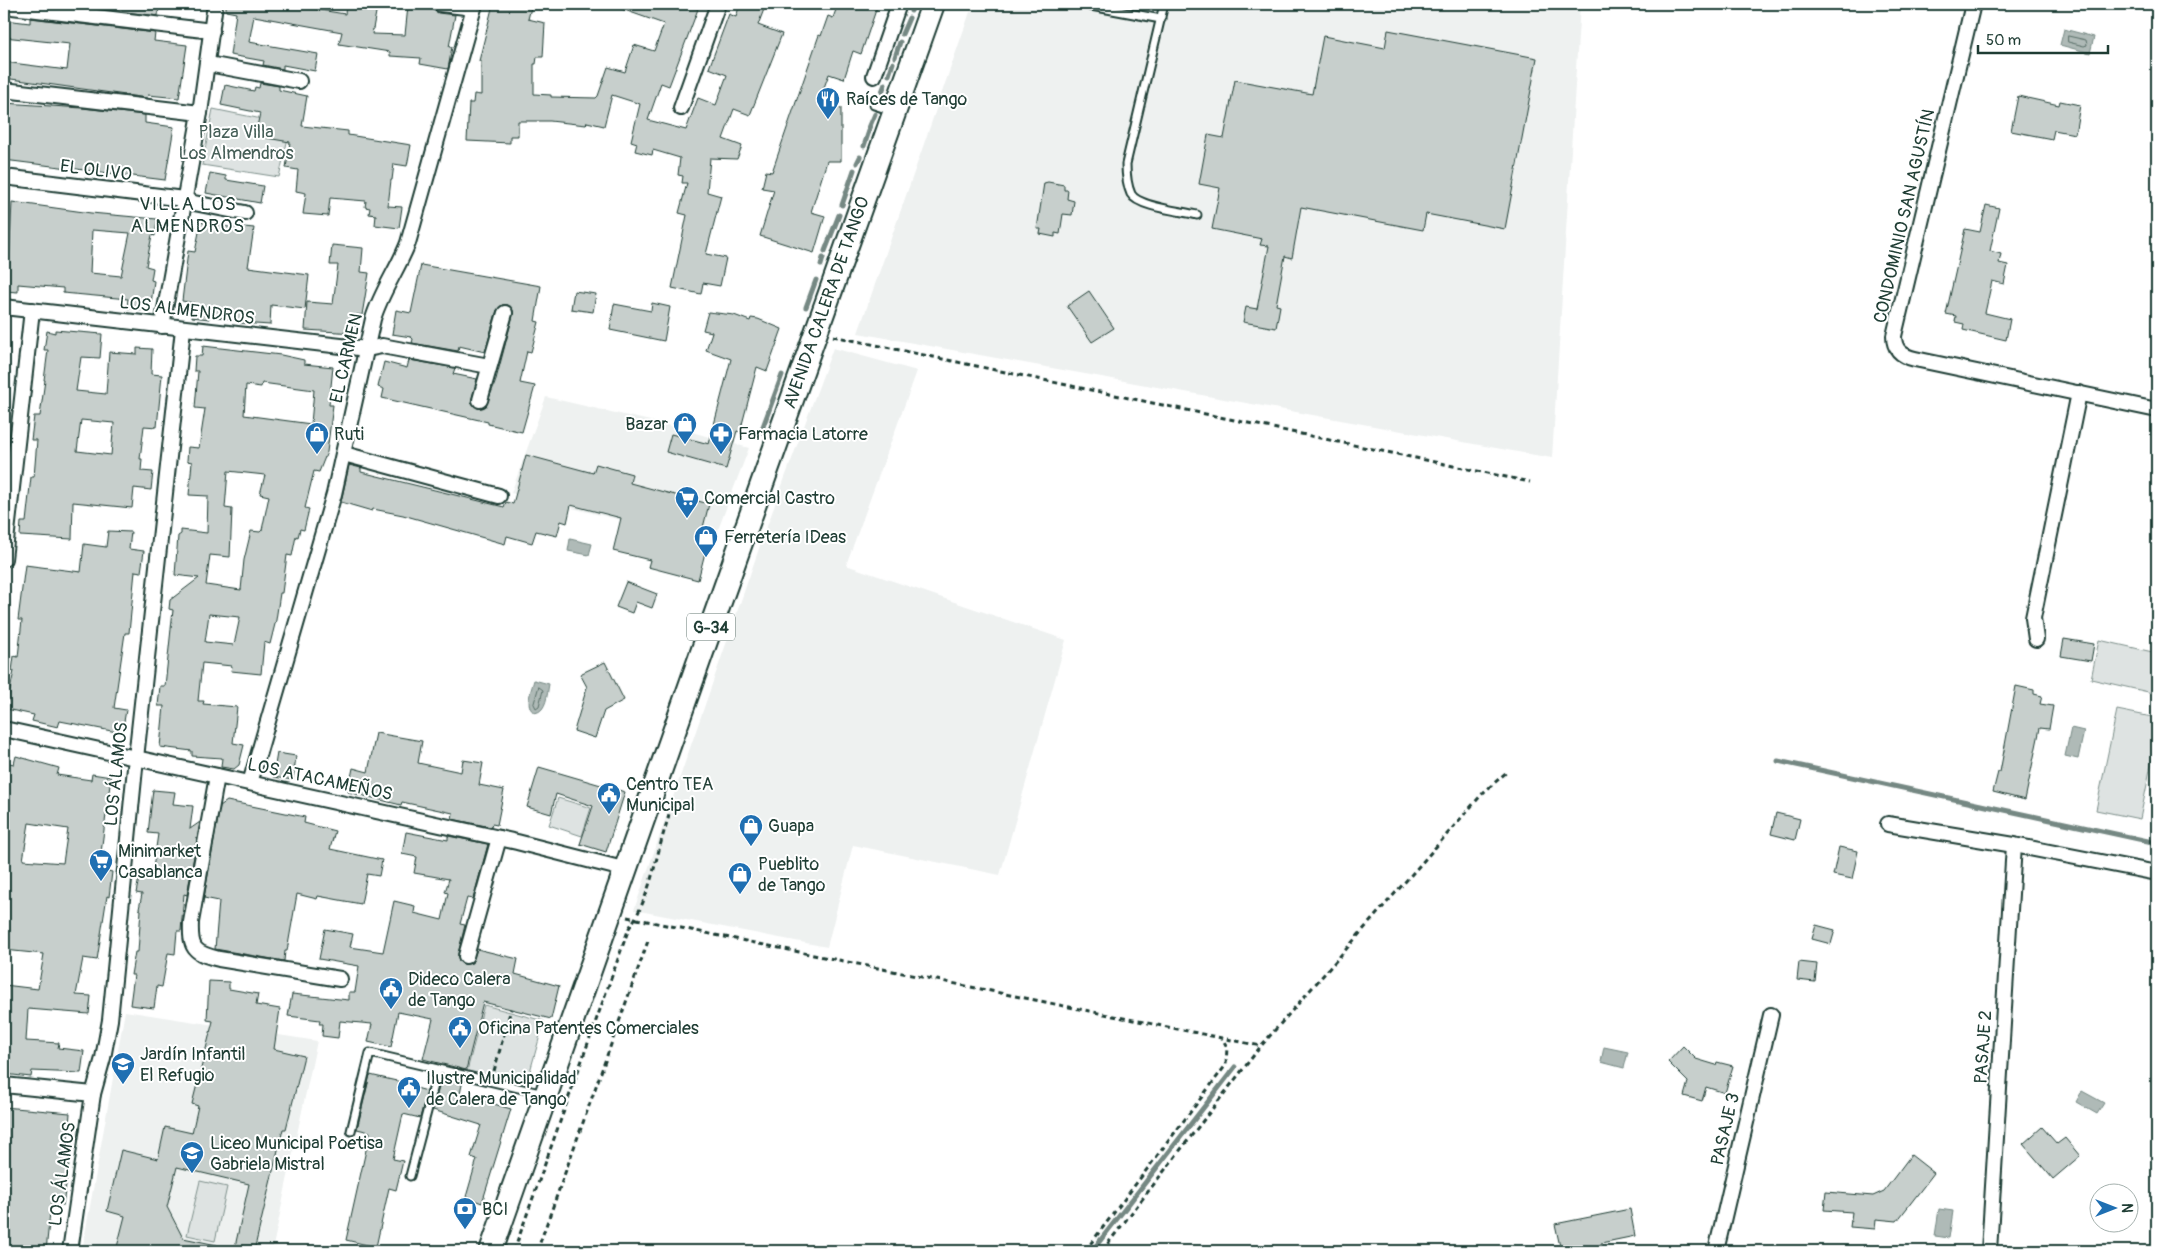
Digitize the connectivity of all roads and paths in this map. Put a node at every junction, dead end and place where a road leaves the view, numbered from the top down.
1 (215, 4) edge
2 (440, 4) edge
3 (718, 4) edge
4 (899, 4) edge
5 (1080, 4) edge
6 (1164, 4) edge
7 (1973, 4) edge
8 (4, 6) edge
9 (474, 6) edge
10 (936, 6) edge
11 (1161, 20) junction
12 (212, 31) junction
13 (208, 64) junction
14 (874, 76) dead end
15 (299, 80) dead end
16 (4, 90) edge
17 (681, 108) dead end
18 (200, 113) junction
19 (4, 177) edge
20 (184, 199) junction
21 (245, 213) dead end
22 (1197, 214) dead end
23 (4, 307) edge
24 (32, 310) junction
25 (505, 313) dead end
26 (162, 326) junction
27 (183, 328) junction
28 (815, 332) junction
29 (367, 349) junction
30 (489, 366) junction
31 (2079, 394) junction
32 (480, 400) dead end
33 (2157, 410) edge
34 (344, 454) junction
35 (1530, 482) dead end
36 (498, 496) dead end
37 (4, 559) edge
38 (2036, 638) dead end
39 (4, 729) edge
40 (136, 758) junction
41 (1508, 771) dead end
42 (217, 776) junction
43 (250, 783) junction
44 (1888, 824) dead end
45 (499, 838) junction
46 (2014, 845) junction
47 (627, 870) junction
48 (2157, 873) edge
49 (646, 922) dead end
50 (648, 941) dead end
51 (466, 956) dead end
52 (340, 979) dead end
53 (511, 1009) dead end
54 (1771, 1016) dead end
55 (1221, 1038) junction
56 (1261, 1046) junction
57 (438, 1070) junction
58 (491, 1082) junction
59 (4, 1085) edge
60 (93, 1094) junction
61 (547, 1095) junction
62 (351, 1131) dead end
63 (410, 1176) dead end
64 (70, 1251) edge
65 (492, 1251) edge
66 (537, 1251) edge
67 (1086, 1251) edge
68 (1102, 1251) edge
69 (1716, 1251) edge
70 (1989, 1251) edge

1 - 12 street
2 - 9 street
3 - 17 street
4 - 14 street
5 - 11 lane
6 - 11 lane
7 - 31 street, CONDOMINIO SAN AGUSTÍN
8 - 12 street
9 - 29 street, EL CARMEN
10 - 28 main road, AVENIDA CALERA DE TANGO / G-34
11 - 22 lane
12 - 13 street
13 - 15 street
13 - 18 street
16 - 18 street
18 - 20 street
19 - 20 street, EL OLIVO
20 - 21 street, EL OLIVO
20 - 26 street
23 - 24 street, LOS ALMENDROS
24 - 26 street, LOS ALMENDROS
24 - 37 street
25 - 30 street
26 - 27 street, LOS ALMENDROS
27 - 29 street, LOS ALMENDROS
27 - 40 street, LOS ÁLAMOS
28 - 35 path
28 - 47 main road, AVENIDA CALERA DE TANGO / G-34
29 - 30 street, LOS ALMENDROS
29 - 34 street, EL CARMEN
30 - 32 street
31 - 33 street, CONDOMINIO SAN AGUSTÍN
31 - 38 street
34 - 36 street
34 - 43 street, EL CARMEN
39 - 40 street, LOS ATACAMEÑOS
40 - 42 street, LOS ATACAMEÑOS
40 - 60 street, LOS ÁLAMOS
41 - 56 path
42 - 43 street, LOS ATACAMEÑOS
42 - 52 street
43 - 45 street, LOS ATACAMEÑOS
44 - 46 street
45 - 47 street, LOS ATACAMEÑOS
45 - 51 street
46 - 48 street
46 - 70 street, PASAJE 2
47 - 61 main road, AVENIDA CALERA DE TANGO / G-34
49 - 55 path
50 - 66 path
53 - 58 path
54 - 69 street, PASAJE 3
55 - 56 path
55 - 67 path
56 - 68 path
57 - 58 lane
57 - 62 lane
57 - 63 lane
58 - 61 lane
59 - 60 street
60 - 64 street, LOS ÁLAMOS
61 - 65 main road, AVENIDA CALERA DE TANGO / G-34

